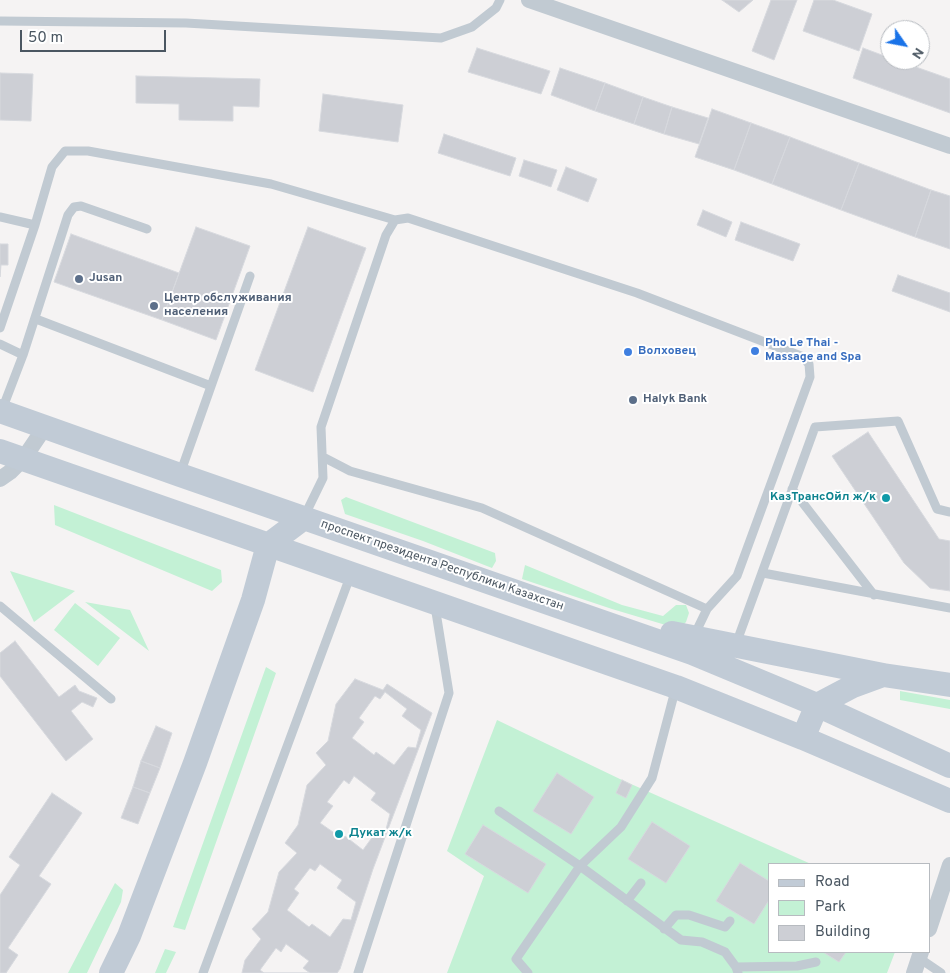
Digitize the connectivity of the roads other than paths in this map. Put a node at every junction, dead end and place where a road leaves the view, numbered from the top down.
1 (500, 0) edge
2 (529, 0) edge
3 (0, 21) edge
4 (950, 146) edge
5 (0, 217) edge
6 (396, 220) junction
7 (36, 225) junction
8 (147, 229) dead end
9 (250, 276) dead end
10 (36, 319) junction
11 (0, 328) edge
12 (0, 344) edge
13 (23, 355) junction
14 (211, 386) junction
15 (1, 411) edge
16 (45, 427) junction
17 (0, 451) edge
18 (323, 457) junction
19 (24, 458) junction
20 (180, 475) junction
21 (0, 479) edge
22 (792, 490) junction
23 (950, 512) edge
24 (304, 518) junction
25 (268, 545) junction
26 (763, 573) junction
27 (351, 574) junction
28 (874, 595) junction
29 (434, 603) junction
30 (0, 606) edge
31 (950, 608) edge
32 (707, 609) junction
33 (581, 615) junction
34 (694, 638) junction
35 (736, 646) junction
36 (883, 675) junction
37 (950, 685) edge
38 (676, 687) junction
39 (111, 699) dead end
40 (817, 705) junction
41 (803, 738) junction
42 (950, 766) edge
43 (950, 802) edge
44 (499, 810) dead end
45 (950, 865) edge
46 (580, 866) junction
47 (641, 883) dead end
48 (945, 898) edge
49 (627, 901) junction
50 (730, 921) dead end
51 (930, 927) edge
52 (664, 928) junction
53 (918, 961) edge
54 (816, 962) dead end
55 (737, 970) edge
56 (111, 973) edge
57 (203, 973) edge
58 (358, 973) edge
59 (528, 973) edge
60 (941, 973) edge

1 - 3 lane
2 - 4 street
5 - 7 lane
6 - 7 lane
6 - 18 lane
6 - 32 lane
7 - 11 lane
8 - 10 lane
9 - 14 lane
10 - 13 lane
10 - 14 lane
12 - 13 lane
13 - 15 lane
14 - 20 lane
15 - 16 main road, проспект президента Республики Казахстан
16 - 19 street
16 - 20 main road, проспект президента Республики Казахстан
17 - 19 main road
18 - 24 lane
18 - 32 lane
19 - 21 street
19 - 25 main road
20 - 24 main road, проспект президента Республики Казахстан
22 - 23 lane
22 - 26 lane
22 - 28 lane
24 - 25 main road
24 - 33 main road, проспект президента Республики Казахстан
25 - 27 main road
25 - 56 main road
26 - 28 lane
26 - 35 lane
27 - 29 main road
27 - 57 lane
28 - 31 lane
29 - 38 main road
29 - 58 lane
30 - 39 lane
32 - 34 lane
33 - 34 main road
33 - 40 main road
34 - 35 main road
35 - 36 main road
36 - 37 main road
36 - 40 main road
38 - 41 main road
38 - 46 lane
40 - 41 main road
40 - 42 main road
41 - 43 main road
44 - 46 lane
45 - 48 street
46 - 49 lane
46 - 59 lane
47 - 49 lane
48 - 51 street
49 - 52 lane
50 - 52 lane
52 - 55 lane
53 - 60 lane
54 - 55 lane

